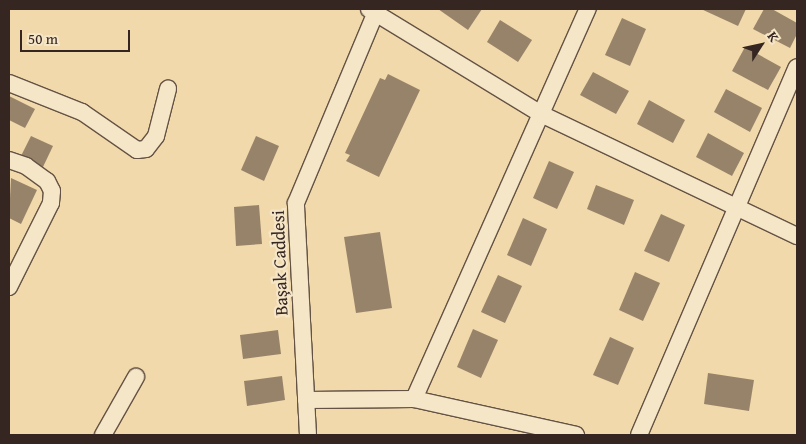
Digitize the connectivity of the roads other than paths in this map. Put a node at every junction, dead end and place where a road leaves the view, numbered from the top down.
1 (588, 9) edge
2 (372, 11) edge
3 (797, 67) edge
4 (9, 83) edge
5 (168, 89) dead end
6 (541, 114) junction
7 (9, 160) edge
8 (738, 206) junction
9 (797, 236) edge
10 (9, 287) edge
11 (136, 377) dead end
12 (414, 399) junction
13 (306, 400) junction
14 (103, 435) edge
15 (308, 435) edge
16 (576, 435) edge
17 (639, 435) edge

1 - 6 street
2 - 6 street
2 - 13 street, Başak Caddesi
3 - 8 street
4 - 5 street
6 - 8 street
6 - 12 street
7 - 10 street
8 - 9 street
8 - 17 street
11 - 14 street
12 - 13 street
12 - 16 street
13 - 15 street, Başak Caddesi

